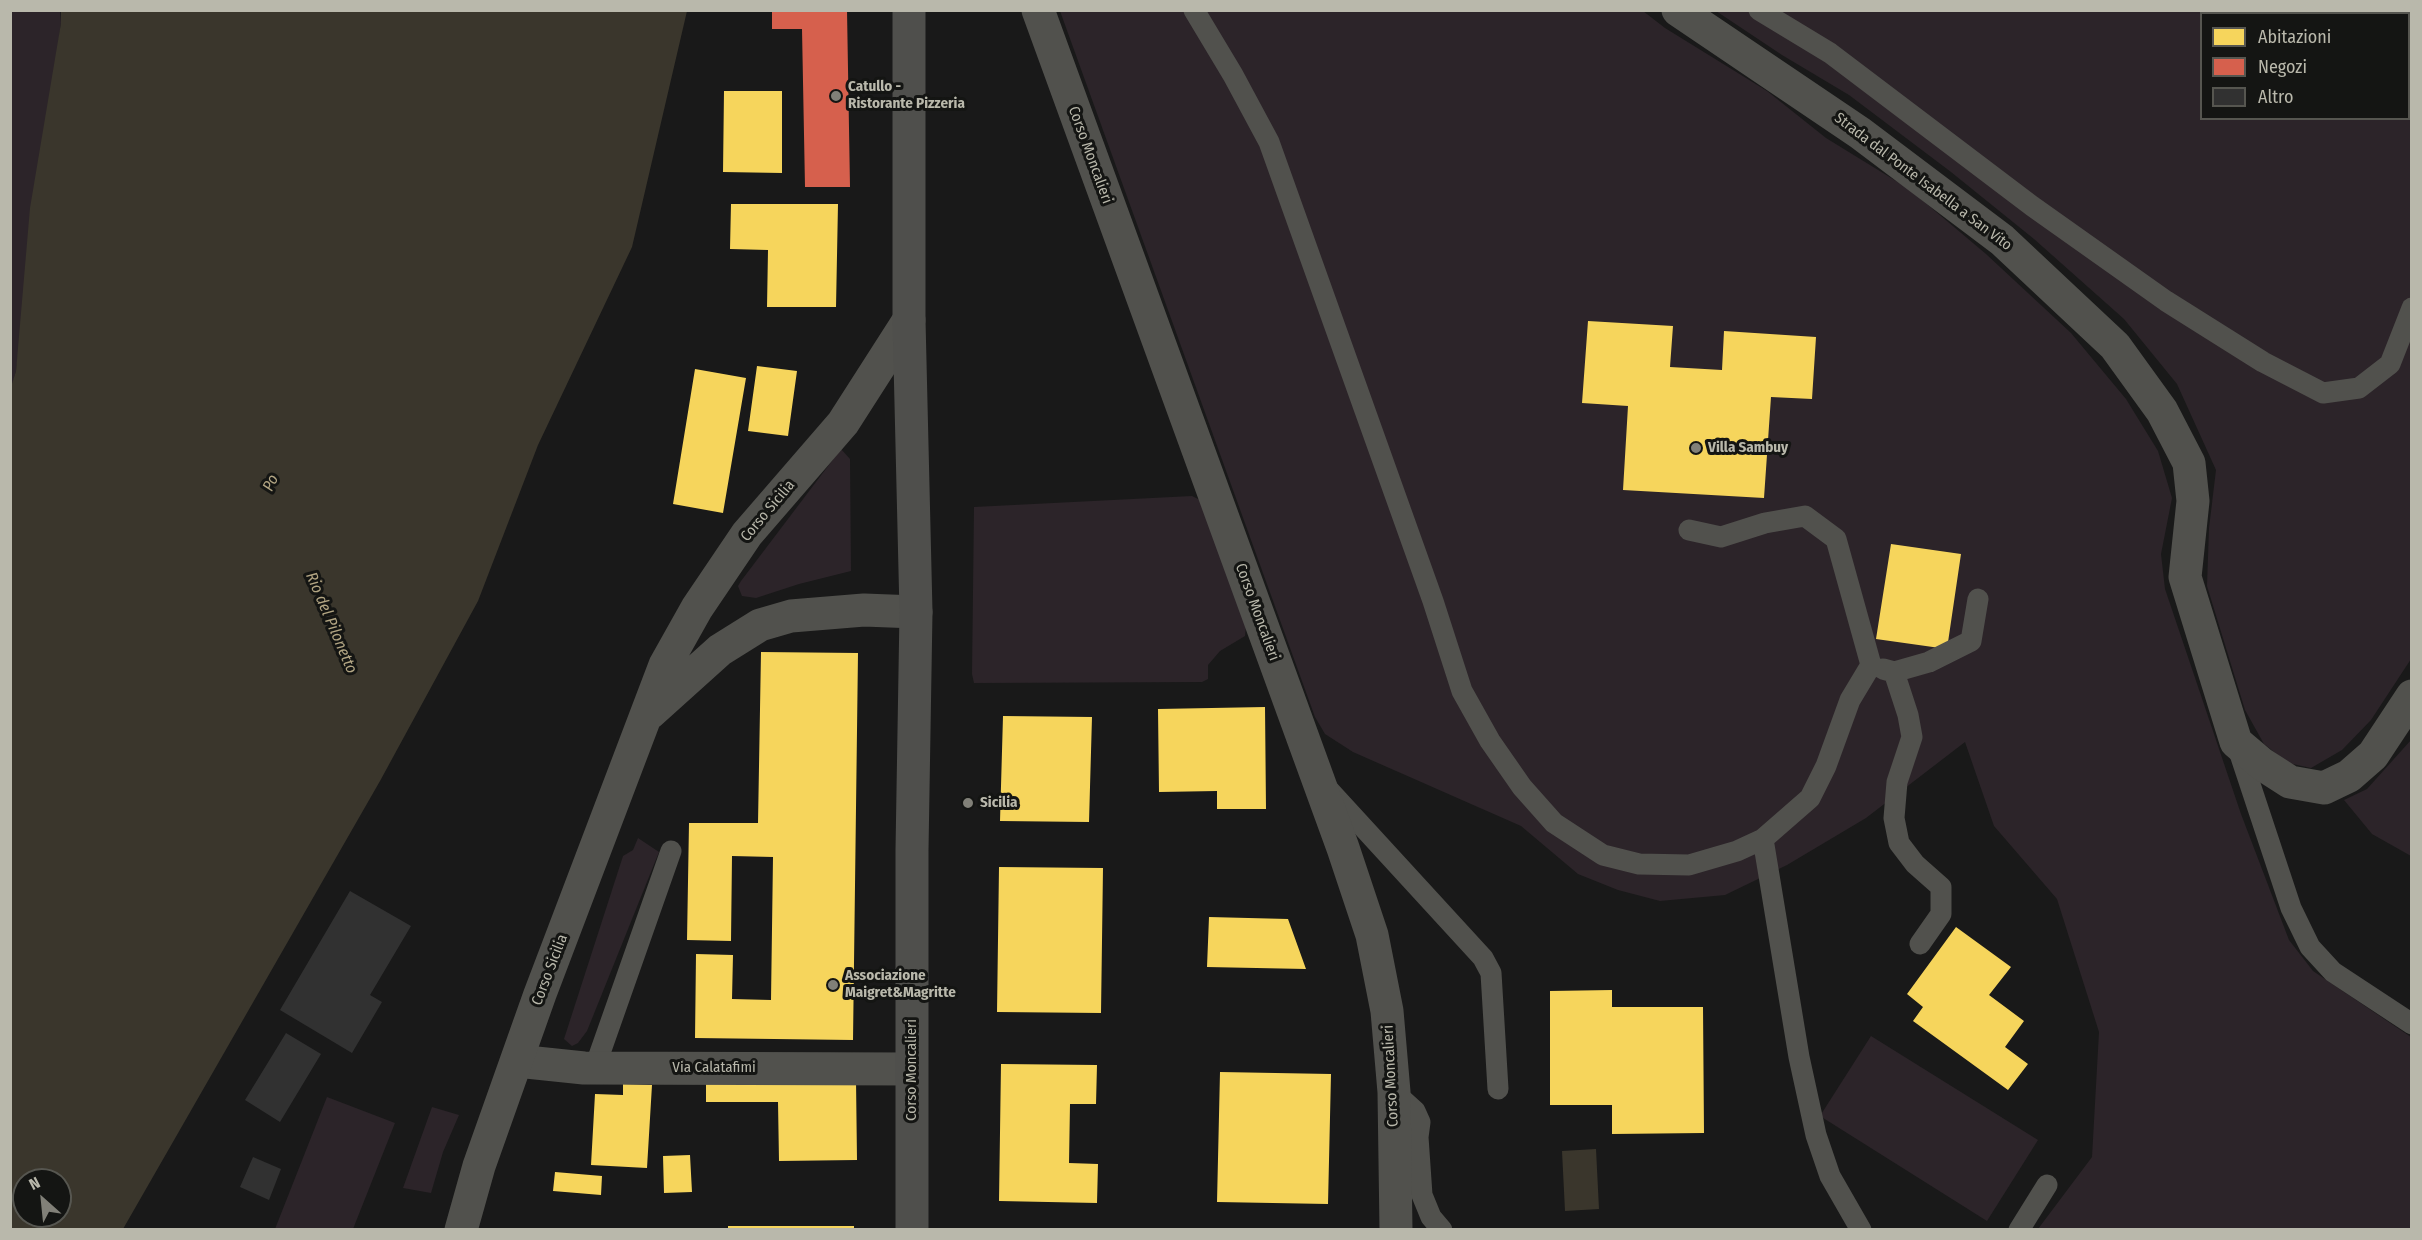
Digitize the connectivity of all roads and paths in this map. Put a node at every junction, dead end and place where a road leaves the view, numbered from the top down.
1 (909, 10) edge
2 (1038, 10) edge
3 (1194, 10) edge
4 (1678, 10) edge
5 (1759, 10) edge
6 (2412, 308) edge
7 (909, 320) junction
8 (1689, 530) dead end
9 (1977, 599) dead end
10 (916, 612) junction
11 (1871, 665) junction
12 (1894, 672) junction
13 (2412, 696) edge
14 (648, 714) junction
15 (2236, 742) junction
16 (1319, 780) junction
17 (1763, 839) junction
18 (671, 851) dead end
19 (1920, 944) dead end
20 (2412, 1024) edge
21 (517, 1061) junction
22 (595, 1067) junction
23 (911, 1069) junction
24 (1498, 1089) dead end
25 (1394, 1092) junction
26 (2047, 1185) dead end
27 (461, 1230) edge
28 (912, 1230) edge
29 (1396, 1230) edge
30 (1442, 1230) edge
31 (1861, 1230) edge
32 (2019, 1230) edge

1 - 7 main road, Corso Moncalieri
2 - 16 street, Corso Moncalieri
3 - 17 lane
4 - 15 street, Strada dal Ponte Isabella a San Vito
5 - 6 lane
7 - 10 main road, Corso Moncalieri
7 - 14 street, Corso Sicilia
8 - 11 lane
9 - 12 lane
10 - 14 street, Corso Sicilia
10 - 23 main road, Corso Moncalieri
11 - 12 lane
11 - 17 lane
12 - 19 lane
13 - 15 street
14 - 21 street, Corso Sicilia
15 - 20 lane
16 - 24 lane
16 - 25 street, Corso Moncalieri
17 - 31 lane
18 - 22 lane
21 - 22 street, Via Calatafimi
21 - 27 street, Corso Sicilia
22 - 23 street, Via Calatafimi
23 - 28 main road, Corso Moncalieri
25 - 29 street, Corso Moncalieri
25 - 30 lane
26 - 32 lane

